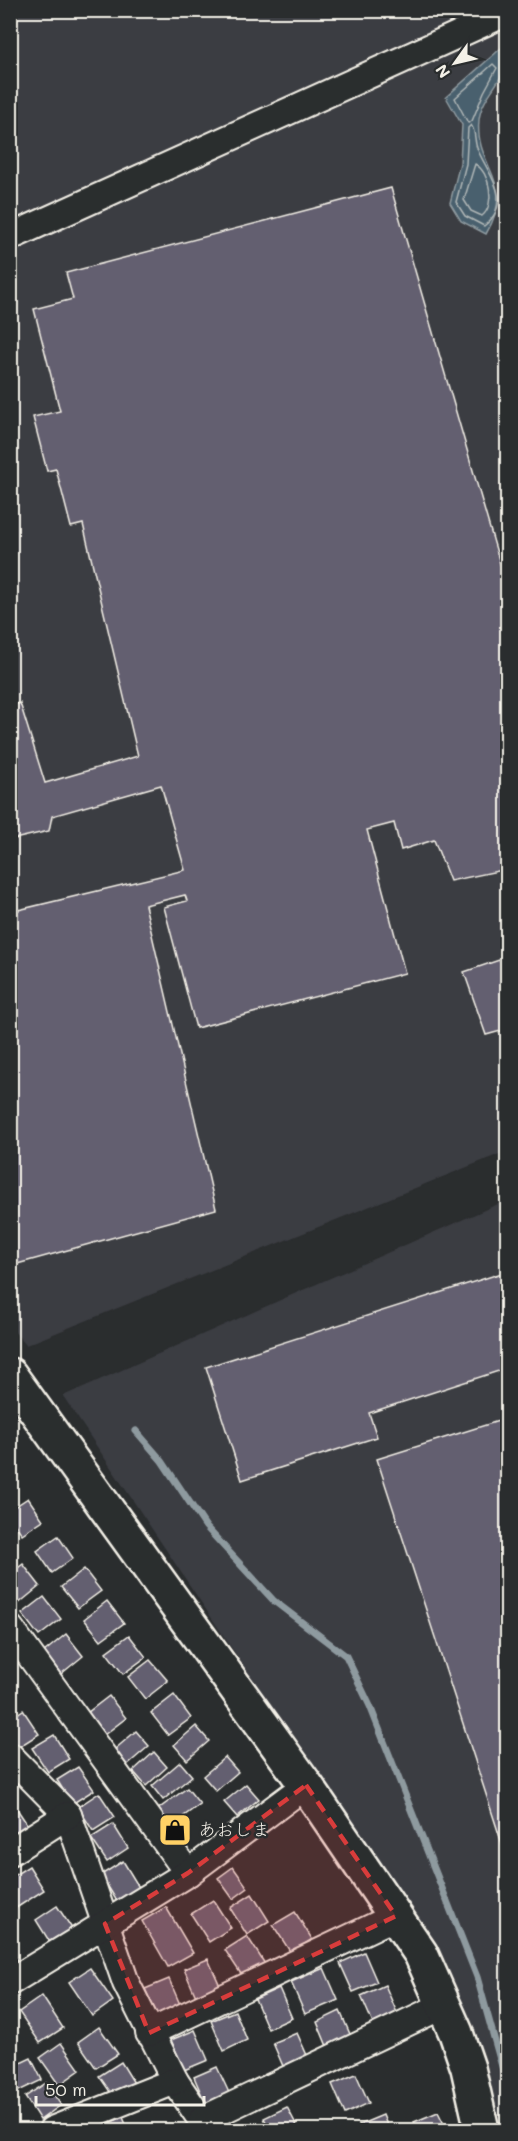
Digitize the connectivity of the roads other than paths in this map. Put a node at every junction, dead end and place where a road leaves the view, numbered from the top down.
1 (507, 12) edge
2 (10, 237) edge
3 (10, 1375) edge
4 (10, 1628) edge
5 (10, 1756) edge
6 (306, 1785) junction
7 (68, 1815) junction
8 (10, 1852) edge
9 (188, 1872) junction
10 (396, 1916) junction
11 (105, 1924) junction
12 (10, 1982) edge
13 (444, 2005) junction
14 (149, 2033) junction
15 (175, 2081) junction
16 (205, 2125) edge
17 (52, 2130) edge
18 (482, 2130) edge

1 - 2 street
3 - 6 street
4 - 9 street
5 - 7 street
6 - 9 street
6 - 10 street
7 - 8 street
7 - 11 street
9 - 11 street
10 - 13 street
10 - 14 street
11 - 12 street
11 - 14 street
13 - 16 street
13 - 18 street
14 - 15 street
15 - 16 street
15 - 17 street

